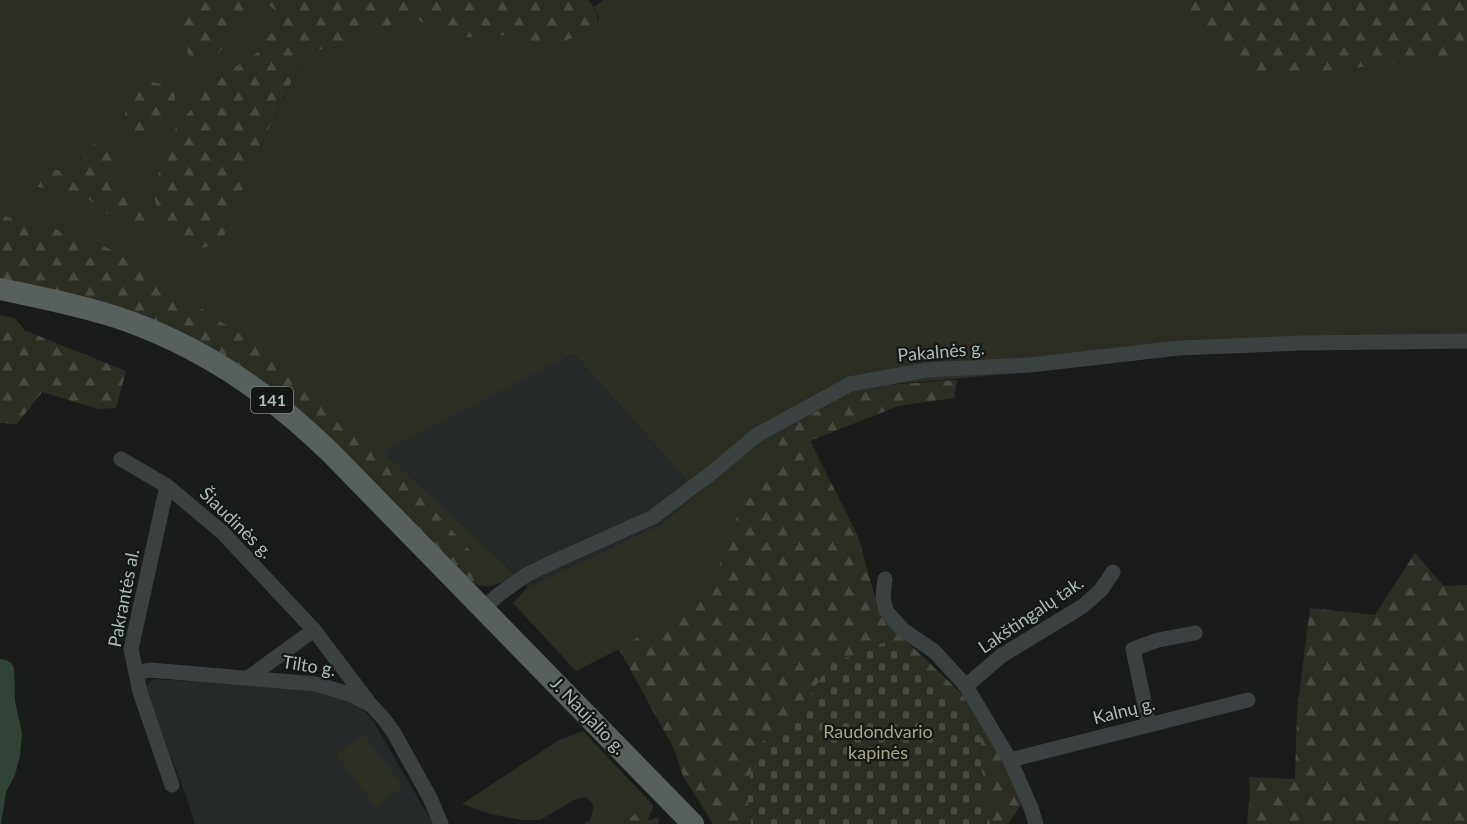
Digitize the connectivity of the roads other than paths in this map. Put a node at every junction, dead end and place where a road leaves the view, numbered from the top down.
1 (0, 289) edge
2 (1467, 341) edge
3 (121, 459) dead end
4 (167, 486) junction
5 (1113, 572) dead end
6 (885, 579) dead end
7 (483, 609) junction
8 (314, 630) junction
9 (1195, 633) dead end
10 (136, 674) junction
11 (248, 678) junction
12 (966, 686) junction
13 (1248, 700) dead end
14 (371, 705) junction
15 (1149, 725) junction
16 (1010, 760) junction
17 (172, 785) dead end
18 (686, 822) edge
19 (441, 824) edge
20 (1036, 824) edge

1 - 7 main road, 141
2 - 7 street, Pakalnės g.
3 - 4 street, Šiaudinės g.
4 - 8 street, Šiaudinės g.
4 - 10 street, Pakrantės al.
5 - 12 street, Lakštingalų tak.
6 - 12 street
7 - 18 main road, J. Naujalio g. / 141
8 - 11 street
8 - 14 street, Šiaudinės g.
9 - 15 street
10 - 11 street, Tilto g.
10 - 17 street, Pakrantės al.
11 - 14 street, Tilto g.
12 - 16 street
13 - 15 street, Kalnų g.
14 - 19 street, Tilto g.
15 - 16 street, Kalnų g.
16 - 20 street

